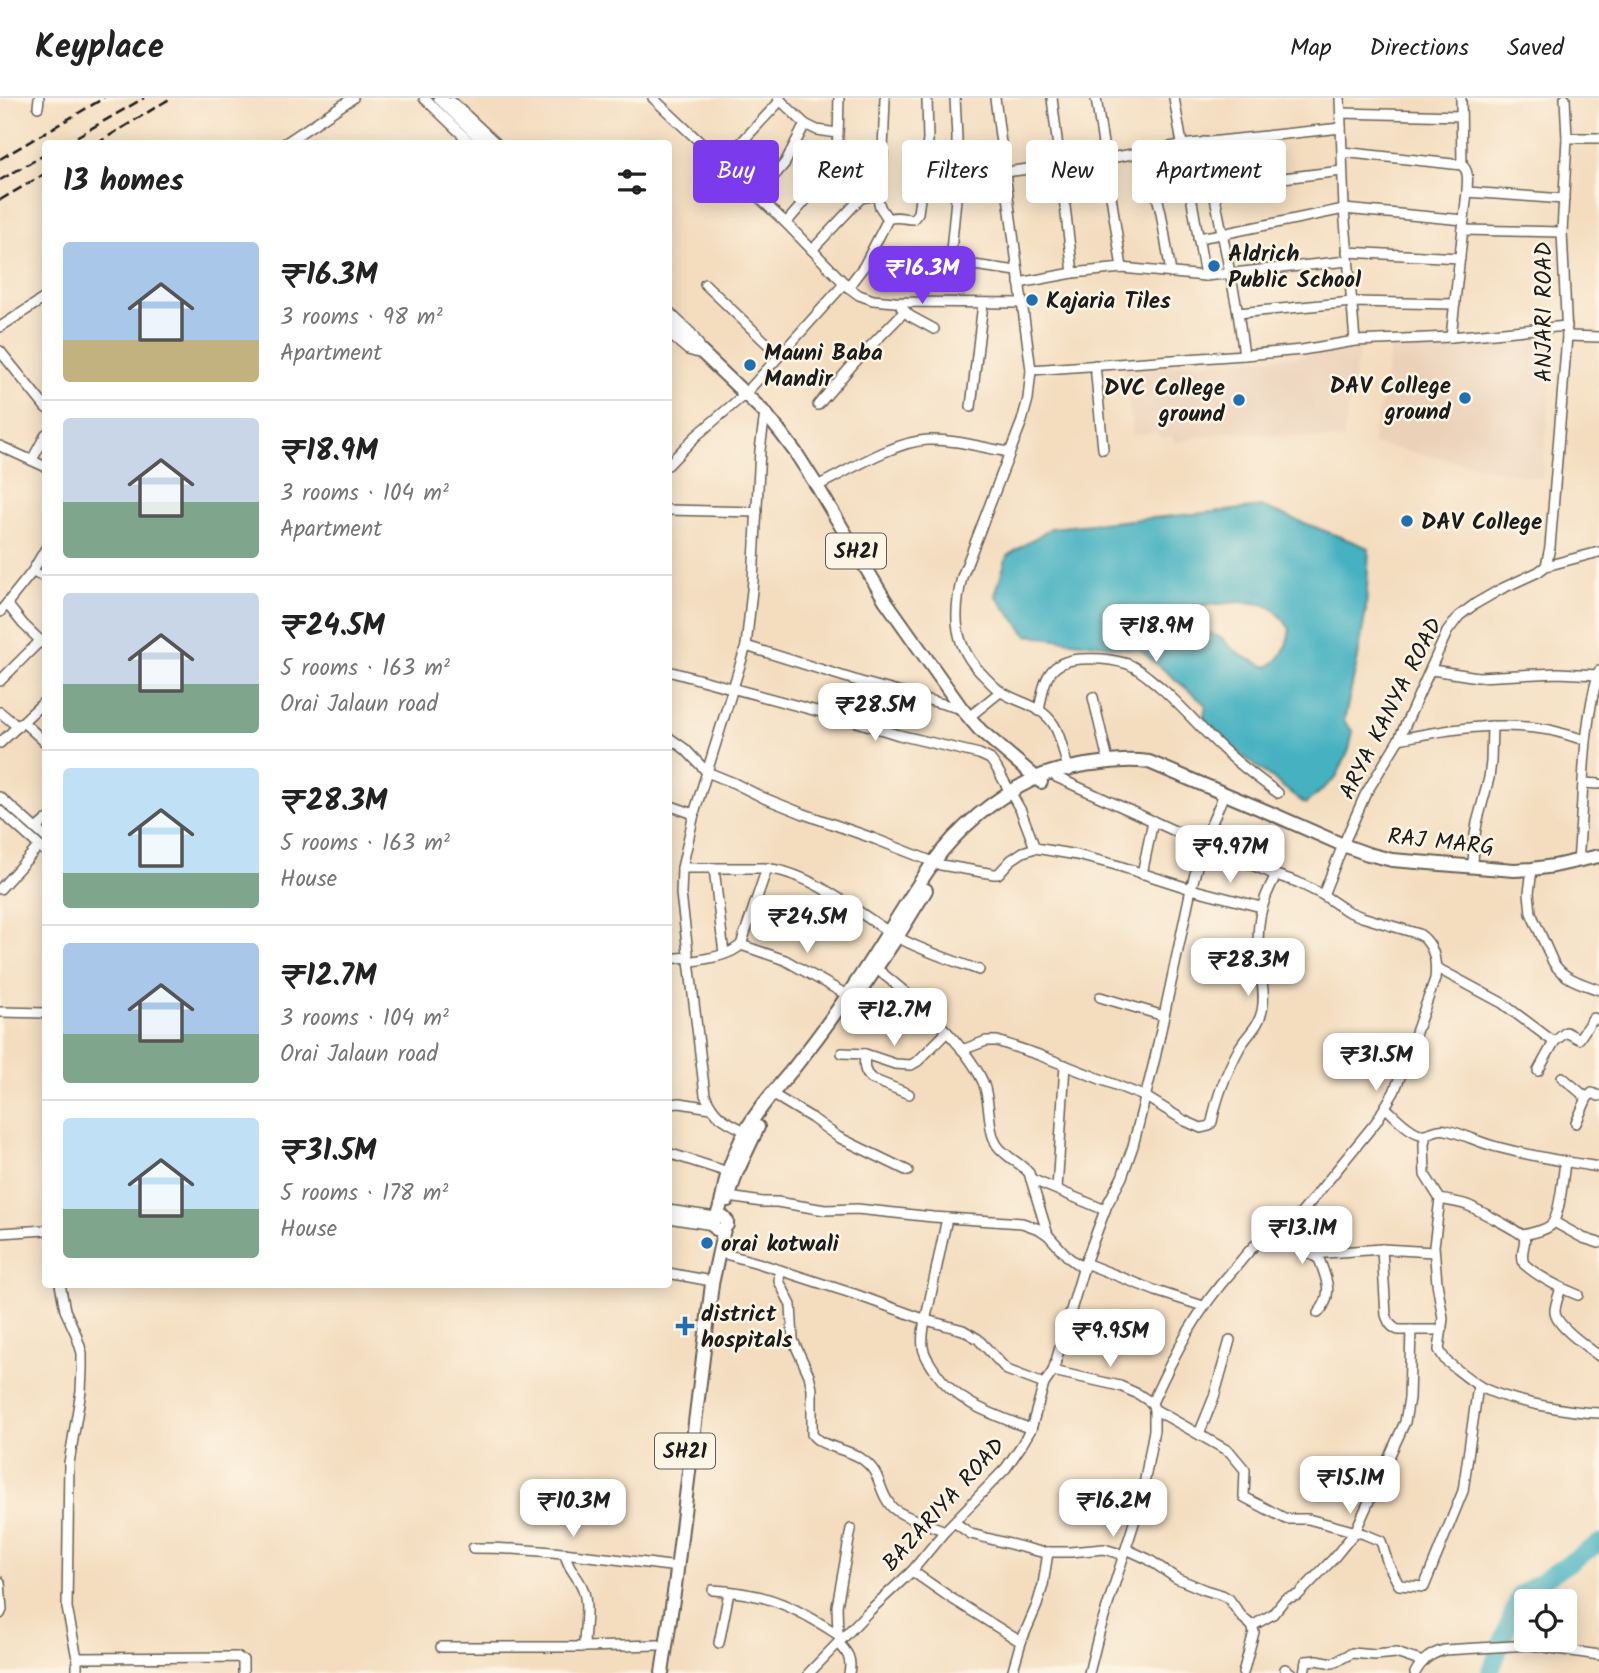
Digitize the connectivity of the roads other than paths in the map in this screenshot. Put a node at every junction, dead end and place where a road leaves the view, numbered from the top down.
1 (353, 98) edge
2 (424, 98) edge
3 (440, 98) edge
4 (448, 98) edge
5 (653, 98) edge
6 (839, 98) edge
7 (885, 98) edge
8 (927, 98) edge
9 (955, 98) edge
10 (995, 98) edge
11 (1052, 98) edge
12 (1096, 98) edge
13 (1174, 98) edge
14 (1340, 98) edge
15 (1461, 98) edge
16 (1565, 98) edge
17 (784, 101) edge
18 (1341, 113) junction
19 (1461, 116) junction
20 (804, 124) junction
21 (1341, 128) junction
22 (837, 133) junction
23 (1567, 138) junction
24 (1599, 138) edge
25 (290, 140) edge
26 (468, 140) edge
27 (483, 140) edge
28 (493, 140) edge
29 (698, 140) edge
30 (745, 140) edge
31 (884, 140) edge
32 (1001, 140) edge
33 (1057, 140) edge
34 (1102, 140) edge
35 (1180, 140) edge
36 (1224, 140) edge
37 (1342, 152) junction
38 (1462, 164) junction
39 (779, 170) edge
40 (1342, 171) junction
41 (1286, 178) edge
42 (1467, 192) junction
43 (1563, 199) junction
44 (765, 203) edge
45 (856, 203) edge
46 (879, 203) edge
47 (1009, 203) edge
48 (1064, 203) edge
49 (1112, 203) edge
50 (1159, 203) edge
51 (1191, 203) edge
52 (1217, 203) edge
53 (1343, 209) junction
54 (888, 219) junction
55 (786, 223) junction
56 (1464, 225) junction
57 (1562, 232) junction
58 (1222, 234) junction
59 (1198, 237) junction
60 (812, 250) junction
61 (872, 251) junction
62 (1347, 256) junction
63 (1460, 258) junction
64 (950, 262) junction
65 (1122, 268) junction
66 (1017, 271) junction
67 (1171, 273) junction
68 (1073, 274) junction
69 (1229, 275) junction
70 (1205, 276) junction
71 (1019, 282) junction
72 (705, 284) dead end
73 (847, 285) junction
74 (42, 300) edge
75 (895, 302) junction
76 (1352, 302) junction
77 (984, 303) junction
78 (1022, 303) junction
79 (1455, 304) junction
80 (904, 312) junction
81 (1238, 313) junction
82 (672, 314) edge
83 (672, 324) edge
84 (1567, 326) junction
85 (0, 327) edge
86 (934, 329) dead end
87 (672, 336) edge
88 (1567, 336) junction
89 (1451, 337) junction
90 (1599, 337) edge
91 (1355, 341) junction
92 (0, 351) edge
93 (703, 352) junction
94 (779, 355) junction
95 (1244, 355) junction
96 (1095, 365) junction
97 (1031, 370) junction
98 (746, 394) junction
99 (42, 403) edge
100 (818, 405) dead end
101 (971, 407) dead end
102 (765, 413) junction
103 (42, 441) edge
104 (0, 446) edge
105 (1103, 449) dead end
106 (1009, 452) junction
107 (32, 460) junction
108 (672, 461) edge
109 (42, 465) edge
110 (817, 486) junction
111 (672, 510) edge
112 (757, 512) junction
113 (1599, 552) edge
114 (42, 555) edge
115 (1546, 566) junction
116 (32, 572) junction
117 (42, 576) edge
118 (7, 604) junction
119 (0, 612) edge
120 (42, 642) edge
121 (42, 644) edge
122 (746, 646) junction
123 (1432, 670) junction
124 (672, 672) edge
125 (1598, 673) edge
126 (0, 681) edge
127 (734, 690) junction
128 (1000, 692) junction
129 (1093, 697) dead end
130 (42, 704) edge
131 (1595, 708) edge
132 (1039, 711) junction
133 (0, 712) edge
134 (965, 713) junction
135 (20, 725) junction
136 (1492, 726) junction
137 (1399, 739) junction
138 (42, 740) edge
139 (672, 740) edge
140 (1586, 740) junction
141 (0, 743) edge
142 (1108, 761) junction
143 (1149, 762) junction
144 (1069, 771) junction
145 (707, 772) junction
146 (1056, 777) junction
147 (1038, 780) junction
148 (1583, 783) junction
149 (1599, 784) edge
150 (1278, 793) dead end
151 (1012, 794) junction
152 (1224, 794) junction
153 (0, 797) edge
154 (672, 806) edge
155 (0, 811) edge
156 (694, 814) junction
157 (1153, 821) junction
158 (42, 824) edge
159 (36, 829) junction
160 (42, 843) edge
161 (42, 844) edge
162 (1203, 844) junction
163 (1343, 845) junction
164 (42, 846) edge
165 (1035, 848) junction
166 (1599, 856) edge
167 (1578, 861) junction
168 (937, 863) junction
169 (1473, 866) junction
170 (681, 868) junction
171 (714, 868) junction
172 (768, 868) junction
173 (1532, 869) junction
174 (1142, 874) junction
175 (1276, 875) junction
176 (0, 889) edge
177 (1191, 889) junction
178 (1323, 895) junction
179 (1261, 907) junction
180 (893, 935) junction
181 (741, 945) junction
182 (724, 954) junction
183 (672, 959) edge
184 (688, 960) junction
185 (873, 965) junction
186 (1437, 968) junction
187 (979, 970) dead end
188 (1599, 990) edge
189 (851, 997) junction
190 (1100, 997) dead end
191 (0, 1012) edge
192 (42, 1013) edge
193 (1164, 1016) junction
194 (1599, 1020) edge
195 (947, 1032) junction
196 (1554, 1042) junction
197 (815, 1046) junction
198 (962, 1050) junction
199 (842, 1053) dead end
200 (864, 1054) junction
201 (1065, 1065) junction
202 (1538, 1071) dead end
203 (1562, 1077) dead end
204 (909, 1094) dead end
205 (1599, 1096) edge
206 (777, 1097) junction
207 (1146, 1097) junction
208 (1587, 1098) junction
209 (672, 1103) edge
210 (1385, 1107) junction
211 (711, 1108) junction
212 (1576, 1123) dead end
213 (749, 1134) junction
214 (1426, 1134) junction
215 (672, 1154) edge
216 (1565, 1162) junction
217 (1599, 1167) edge
218 (908, 1171) dead end
219 (728, 1172) junction
220 (1031, 1179) junction
221 (1057, 1189) junction
222 (729, 1197) junction
223 (1440, 1199) junction
224 (1105, 1210) junction
225 (672, 1211) edge
226 (672, 1218) edge
227 (947, 1218) junction
228 (719, 1222) junction
229 (1554, 1222) junction
230 (42, 1230) edge
231 (1279, 1231) junction
232 (0, 1234) edge
233 (1048, 1235) junction
234 (1523, 1235) junction
235 (1599, 1242) edge
236 (1382, 1249) junction
237 (718, 1252) junction
238 (1434, 1252) junction
239 (1311, 1254) junction
240 (1084, 1265) junction
241 (780, 1270) junction
242 (672, 1274) edge
243 (706, 1280) junction
244 (61, 1288) edge
245 (1561, 1288) junction
246 (1578, 1295) dead end
247 (1203, 1306) junction
248 (1318, 1313) dead end
249 (926, 1320) junction
250 (1411, 1330) junction
251 (1442, 1330) junction
252 (1230, 1340) dead end
253 (1599, 1356) edge
254 (1053, 1371) junction
255 (1044, 1384) junction
256 (1478, 1386) junction
257 (1153, 1406) junction
258 (1599, 1413) edge
259 (1031, 1429) junction
260 (1199, 1434) junction
261 (954, 1521) junction
262 (851, 1529) dead end
263 (945, 1531) junction
264 (1355, 1532) junction
265 (473, 1548) dead end
266 (1048, 1552) junction
267 (1125, 1552) junction
268 (565, 1553) junction
269 (670, 1566) junction
270 (912, 1571) junction
271 (0, 1582) edge
272 (713, 1590) dead end
273 (729, 1592) junction
274 (0, 1614) edge
275 (1252, 1626) junction
276 (840, 1638) junction
277 (1021, 1642) junction
278 (719, 1643) dead end
279 (658, 1645) junction
280 (441, 1647) dead end
281 (584, 1647) junction
282 (1599, 1655) edge
283 (77, 1658) junction
284 (1423, 1661) junction
285 (77, 1673) edge
286 (243, 1673) edge
287 (655, 1673) edge
288 (662, 1673) edge
289 (809, 1673) edge
290 (849, 1673) edge
291 (1012, 1673) edge
292 (1089, 1673) edge
293 (1243, 1673) edge
294 (1304, 1673) edge
295 (1415, 1673) edge

1 - 25 street
2 - 26 street
3 - 27 main road
4 - 28 street
5 - 29 street
6 - 22 street
7 - 31 street
8 - 54 street
9 - 64 street
10 - 32 street
11 - 33 street
12 - 34 street
13 - 35 street
14 - 18 street
15 - 19 street
16 - 23 street, ANJARI ROAD
17 - 20 street
17 - 30 street
18 - 19 street
18 - 21 street
19 - 38 street
20 - 22 street
20 - 39 street
21 - 36 street
21 - 37 street
22 - 55 street
23 - 24 street
23 - 43 street, ANJARI ROAD
37 - 38 street
37 - 40 street
38 - 42 street
40 - 41 street
40 - 53 street
42 - 43 street
42 - 56 street
43 - 57 street, ANJARI ROAD
44 - 55 street
45 - 60 street
46 - 54 street
47 - 66 street
48 - 68 street
49 - 65 street
50 - 67 street
51 - 59 street
52 - 58 street
53 - 56 street
53 - 58 street
53 - 62 street
54 - 61 street
55 - 60 street
56 - 57 street
56 - 63 street
57 - 84 street, ANJARI ROAD
58 - 59 street
58 - 69 street
59 - 70 street
60 - 73 street
61 - 64 street
61 - 73 street
62 - 63 street
62 - 69 street
62 - 76 street
63 - 79 street
64 - 66 street
65 - 67 street
65 - 68 street
66 - 71 street
67 - 70 street
68 - 71 street
69 - 70 street
69 - 81 street
71 - 78 street
72 - 94 street
73 - 75 street
73 - 94 street
74 - 85 street
75 - 77 street
75 - 80 street
76 - 79 street
76 - 81 street
76 - 91 street
77 - 78 street
77 - 101 street
78 - 97 street
79 - 89 street
80 - 86 street
80 - 100 street
81 - 95 street
82 - 93 street
83 - 93 main road, SH21
84 - 88 street, ANJARI ROAD
84 - 89 street
87 - 93 street
88 - 90 street
88 - 115 street, ANJARI ROAD
89 - 91 street
91 - 95 street
92 - 99 street
93 - 98 main road, SH21
94 - 98 street
95 - 96 street
96 - 97 street
96 - 105 street
97 - 106 street
98 - 102 main road, SH21
98 - 108 street
102 - 110 main road, SH21
102 - 112 street
103 - 107 street
104 - 107 street
106 - 110 street
106 - 128 street
107 - 109 street
110 - 134 main road, SH21
111 - 112 street
112 - 122 street
113 - 115 street, ARYA KANYA ROAD
114 - 116 street
115 - 123 street, ARYA KANYA ROAD
116 - 117 street
116 - 118 street
118 - 119 street
118 - 120 street
121 - 126 street
122 - 127 street
122 - 134 street
123 - 125 street
123 - 137 street, ARYA KANYA ROAD
124 - 127 street
125 - 131 street
127 - 145 street
127 - 151 street
128 - 132 street
128 - 134 street
129 - 142 street
130 - 135 street
131 - 140 street
132 - 144 street
132 - 150 street
133 - 135 street
134 - 147 main road, SH21
135 - 138 street
135 - 141 street
136 - 137 street
136 - 140 street
136 - 169 street
137 - 163 street, ARYA KANYA ROAD
139 - 145 street
140 - 148 street
142 - 143 main road
142 - 144 main road
143 - 144 main road
143 - 152 main road, RAJ MARG
144 - 146 main road
144 - 147 main road
145 - 156 street
145 - 168 street
146 - 147 main road
146 - 157 street
147 - 151 main road, SH21
148 - 149 street
148 - 167 street
151 - 165 street
151 - 168 main road, SH21
152 - 162 street, BAZARIYA ROAD
152 - 163 main road, RAJ MARG
153 - 159 street
154 - 156 street
155 - 161 street
156 - 170 street
157 - 162 street
157 - 174 street
158 - 159 street
159 - 160 street
162 - 175 street
162 - 177 street, BAZARIYA ROAD
163 - 169 main road, RAJ MARG
163 - 178 street, ARYA KANYA ROAD
164 - 176 street
165 - 168 street
165 - 174 street
166 - 167 main road, RAJ MARG
167 - 173 main road, RAJ MARG
168 - 180 main road, SH21
169 - 173 main road, RAJ MARG
170 - 171 street
170 - 184 street
171 - 172 street
171 - 182 street
172 - 180 street
172 - 181 street
173 - 188 street
174 - 177 street
175 - 178 street
175 - 179 street
177 - 179 street
177 - 193 street, BAZARIYA ROAD
178 - 186 street
179 - 207 street
180 - 185 main road, SH21
180 - 187 street
181 - 182 street
181 - 189 street
182 - 184 street
183 - 184 street
184 - 211 street
185 - 189 main road, SH21
185 - 195 street
186 - 196 street
186 - 210 street
189 - 197 main road, SH21
190 - 193 street
191 - 192 street
193 - 207 street, BAZARIYA ROAD
194 - 196 street
195 - 198 street
195 - 200 street
196 - 202 street
197 - 206 main road, SH21
197 - 213 main road, SH21
198 - 201 street
198 - 220 street
199 - 200 street
200 - 204 street
201 - 207 street
201 - 221 street
203 - 208 street
205 - 208 street
206 - 213 main road, SH21
206 - 218 street
207 - 224 street, BAZARIYA ROAD
208 - 212 street
209 - 211 street
210 - 214 street
210 - 231 street
211 - 213 street
213 - 219 main road, SH21
213 - 222 main road, SH21
214 - 216 street
214 - 223 street
215 - 219 street
216 - 217 street
216 - 229 street
219 - 228 main road, SH21
220 - 221 street
220 - 233 street
221 - 224 street
222 - 227 street
222 - 228 main road, SH21
223 - 234 street
223 - 238 street
224 - 240 street, BAZARIYA ROAD
225 - 228 street
226 - 228 street
227 - 233 street
227 - 249 street
228 - 237 main road
228 - 243 main road, SH21
229 - 234 street
229 - 235 street
230 - 232 street
231 - 239 street
231 - 247 street
233 - 240 street
234 - 245 street
236 - 238 street
236 - 239 street
236 - 250 street
237 - 241 street
237 - 288 main road
238 - 251 street
239 - 248 street
240 - 247 street
240 - 254 street, BAZARIYA ROAD
241 - 249 street
241 - 263 street
242 - 243 street
243 - 269 main road, SH21
244 - 283 street
245 - 246 street
245 - 253 street
247 - 257 street
249 - 255 street
249 - 259 street
250 - 251 street
250 - 264 street
251 - 256 street
252 - 260 street
254 - 255 street, BAZARIYA ROAD
254 - 257 street
255 - 259 street, BAZARIYA ROAD
256 - 258 street
256 - 264 street
257 - 260 street
257 - 267 street
259 - 261 street, BAZARIYA ROAD
260 - 264 street
261 - 263 street, BAZARIYA ROAD
261 - 266 street
262 - 276 street
263 - 270 street, BAZARIYA ROAD
264 - 275 street
265 - 268 street
266 - 267 street
266 - 277 street
267 - 275 street
267 - 292 street
268 - 269 street
268 - 281 street
269 - 279 main road, SH21
270 - 276 street, BAZARIYA ROAD
270 - 277 street
271 - 274 street
272 - 273 street
273 - 276 street
273 - 278 street
275 - 293 street
276 - 289 street, BAZARIYA ROAD
276 - 290 street
277 - 291 street
279 - 281 street
279 - 287 main road, SH21
280 - 281 street
282 - 284 street
283 - 285 street
283 - 286 street
284 - 294 street
284 - 295 street

